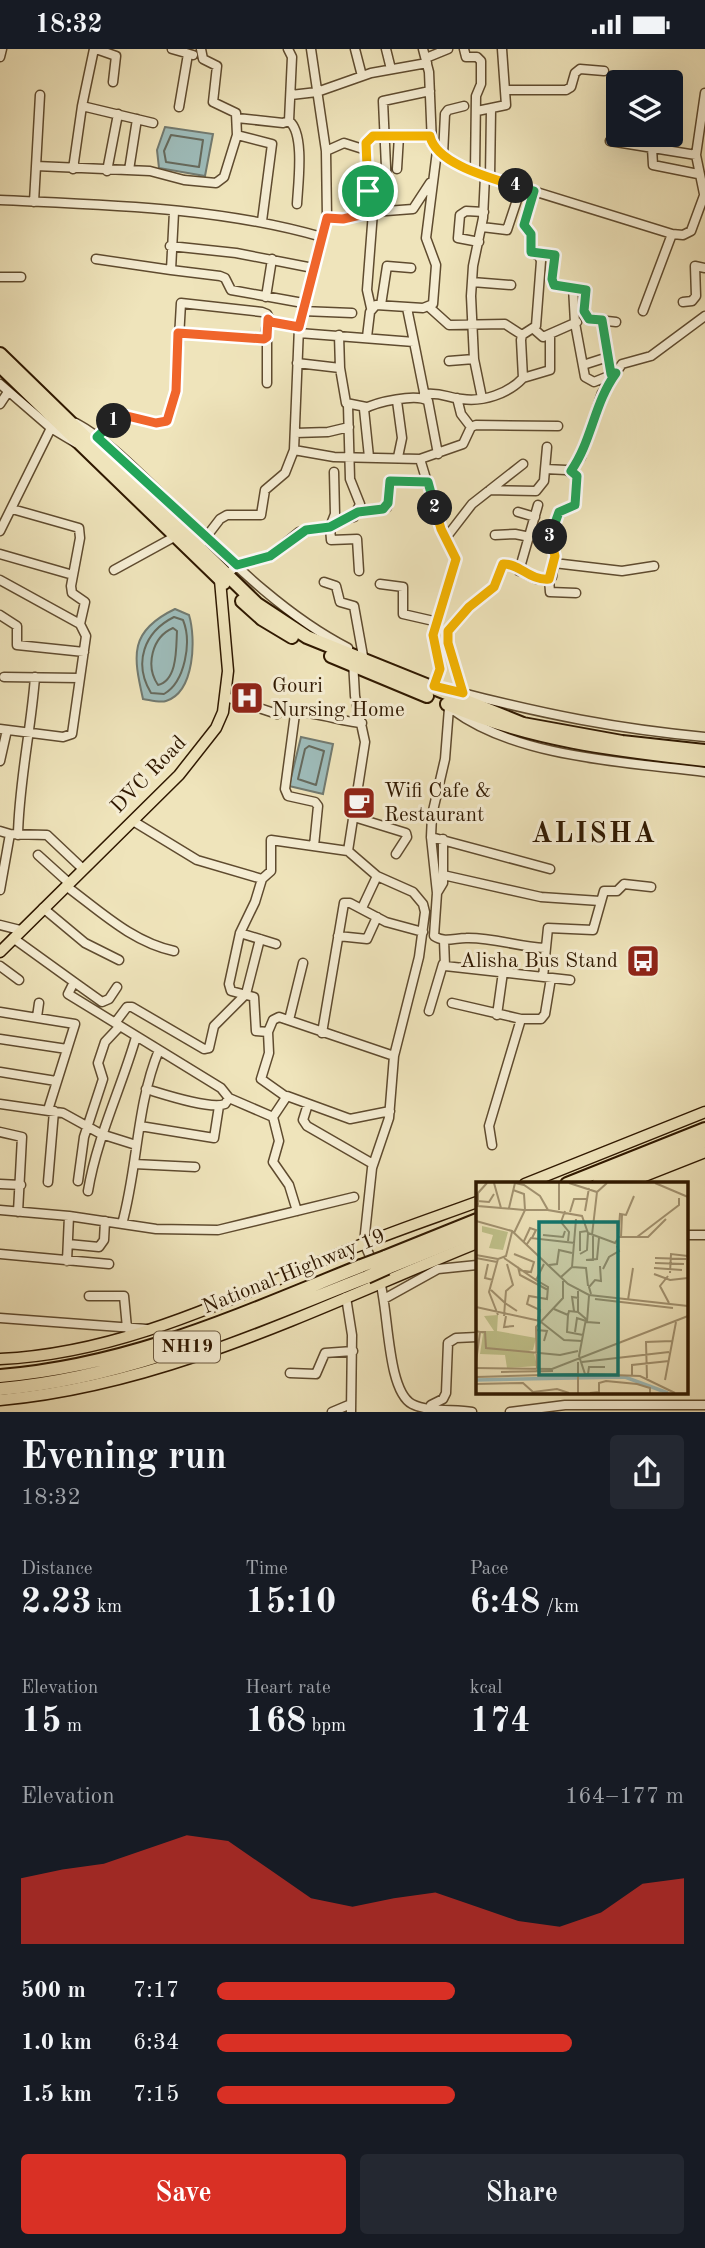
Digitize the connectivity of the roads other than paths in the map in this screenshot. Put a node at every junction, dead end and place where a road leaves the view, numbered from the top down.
1 (2, 49) edge
2 (95, 49) edge
3 (172, 49) edge
4 (288, 49) edge
5 (311, 49) edge
6 (355, 49) edge
7 (386, 49) edge
8 (464, 49) edge
9 (502, 49) edge
10 (446, 50) edge
11 (201, 53) edge
12 (188, 54) junction
13 (0, 57) edge
14 (425, 57) edge
15 (391, 69) junction
16 (604, 71) dead end
17 (362, 76) junction
18 (113, 82) dead end
19 (505, 90) junction
20 (430, 91) junction
21 (317, 92) junction
22 (705, 93) edge
23 (40, 95) dead end
24 (291, 95) junction
25 (82, 106) junction
26 (464, 106) dead end
27 (179, 107) dead end
28 (491, 110) junction
29 (477, 111) junction
30 (118, 114) junction
31 (137, 118) junction
32 (237, 118) junction
33 (289, 121) junction
34 (153, 123) dead end
35 (237, 135) junction
36 (384, 135) junction
37 (399, 136) junction
38 (430, 136) junction
39 (646, 147) edge
40 (652, 148) junction
41 (366, 150) junction
42 (326, 151) junction
43 (440, 153) junction
44 (696, 155) junction
45 (36, 166) junction
46 (73, 169) junction
47 (397, 169) dead end
48 (129, 170) junction
49 (107, 171) junction
50 (475, 172) junction
51 (698, 174) junction
52 (487, 177) junction
53 (431, 181) junction
54 (521, 188) junction
55 (534, 191) junction
56 (704, 193) edge
57 (0, 200) edge
58 (34, 202) junction
59 (297, 204) dead end
60 (388, 211) junction
61 (174, 212) junction
62 (373, 212) junction
63 (484, 212) junction
64 (327, 218) junction
65 (262, 221) junction
66 (482, 227) junction
67 (672, 234) junction
68 (322, 237) junction
69 (479, 242) junction
70 (170, 246) junction
71 (539, 255) junction
72 (96, 259) dead end
73 (272, 259) junction
74 (313, 268) junction
75 (411, 268) dead end
76 (705, 268) edge
77 (171, 270) junction
78 (0, 277) edge
79 (20, 277) dead end
80 (472, 282) junction
81 (512, 285) dead end
82 (573, 287) junction
83 (266, 297) junction
84 (683, 302) dead end
85 (381, 306) junction
86 (303, 307) junction
87 (407, 307) junction
88 (429, 307) junction
89 (371, 308) junction
90 (643, 311) dead end
91 (352, 313) dead end
92 (586, 316) junction
93 (705, 316) edge
94 (268, 319) junction
95 (602, 320) junction
96 (616, 322) dead end
97 (575, 323) junction
98 (472, 325) junction
99 (299, 330) junction
100 (535, 330) junction
101 (178, 333) junction
102 (339, 335) junction
103 (522, 335) junction
104 (550, 336) junction
105 (267, 337) junction
106 (367, 337) junction
107 (414, 342) junction
108 (0, 354) edge
109 (608, 357) junction
110 (474, 359) junction
111 (449, 361) dead end
112 (298, 363) junction
113 (583, 365) junction
114 (0, 366) edge
115 (340, 368) junction
116 (613, 373) junction
117 (523, 378) junction
118 (267, 383) dead end
119 (0, 384) edge
120 (8, 392) junction
121 (425, 396) junction
122 (457, 398) junction
123 (482, 398) junction
124 (397, 401) junction
125 (0, 404) edge
126 (348, 405) junction
127 (366, 407) junction
128 (67, 418) junction
129 (558, 426) dead end
130 (349, 427) junction
131 (471, 427) junction
132 (51, 428) junction
133 (295, 433) junction
134 (97, 437) junction
135 (82, 445) junction
136 (547, 447) dead end
137 (294, 450) junction
138 (438, 454) junction
139 (369, 457) junction
140 (398, 457) junction
141 (349, 458) junction
142 (420, 459) junction
143 (523, 464) dead end
144 (545, 469) junction
145 (571, 471) junction
146 (334, 472) dead end
147 (428, 482) junction
148 (490, 490) junction
149 (538, 505) dead end
150 (12, 509) junction
151 (358, 512) junction
152 (518, 512) dead end
153 (535, 517) junction
154 (332, 524) junction
155 (1, 526) edge
156 (495, 535) dead end
157 (176, 536) junction
158 (530, 537) junction
159 (445, 539) junction
160 (200, 546) junction
161 (0, 554) edge
162 (554, 563) junction
163 (237, 565) junction
164 (654, 566) dead end
165 (114, 570) dead end
166 (359, 571) dead end
167 (519, 571) junction
168 (73, 575) junction
169 (224, 577) junction
170 (549, 579) junction
171 (0, 580) edge
172 (324, 582) dead end
173 (380, 584) dead end
174 (576, 593) dead end
175 (0, 615) edge
176 (438, 622) junction
177 (80, 624) junction
178 (83, 652) junction
179 (356, 660) junction
180 (4, 677) dead end
181 (35, 677) junction
182 (79, 678) junction
183 (415, 683) junction
184 (434, 686) junction
185 (463, 693) junction
186 (226, 698) junction
187 (445, 705) junction
188 (277, 714) dead end
189 (362, 723) junction
190 (3, 730) edge
191 (31, 732) junction
192 (705, 737) edge
193 (705, 751) edge
194 (705, 759) edge
195 (0, 761) edge
196 (705, 772) edge
197 (354, 817) junction
198 (133, 821) junction
199 (0, 831) edge
200 (14, 834) junction
201 (431, 837) junction
202 (443, 839) junction
203 (314, 846) junction
204 (348, 851) junction
205 (396, 853) dead end
206 (38, 855) dead end
207 (83, 869) junction
208 (550, 869) dead end
209 (443, 875) junction
210 (377, 876) junction
211 (262, 879) junction
212 (68, 884) junction
213 (652, 887) dead end
214 (0, 890) edge
215 (437, 893) junction
216 (600, 901) junction
217 (43, 908) junction
218 (362, 908) junction
219 (377, 917) junction
220 (0, 925) edge
221 (423, 932) junction
222 (240, 933) junction
223 (17, 934) junction
224 (338, 936) junction
225 (260, 939) junction
226 (444, 940) junction
227 (276, 944) dead end
228 (545, 948) junction
229 (174, 951) dead end
230 (0, 952) edge
231 (119, 960) dead end
232 (303, 963) dead end
233 (443, 964) junction
234 (0, 966) edge
235 (503, 972) junction
236 (547, 978) junction
237 (19, 979) dead end
238 (570, 980) dead end
239 (74, 982) junction
240 (117, 987) dead end
241 (246, 994) junction
242 (39, 1003) dead end
243 (452, 1003) dead end
244 (0, 1011) edge
245 (429, 1011) dead end
246 (496, 1015) junction
247 (37, 1017) junction
248 (521, 1019) junction
249 (289, 1020) junction
250 (117, 1025) junction
251 (268, 1032) junction
252 (322, 1033) junction
253 (136, 1037) junction
254 (0, 1039) edge
255 (67, 1049) junction
256 (159, 1050) junction
257 (394, 1056) junction
258 (0, 1072) edge
259 (55, 1081) junction
260 (146, 1089) junction
261 (285, 1096) junction
262 (229, 1098) junction
263 (0, 1104) edge
264 (308, 1104) junction
265 (219, 1106) junction
266 (51, 1111) junction
267 (390, 1111) junction
268 (705, 1112) edge
269 (273, 1117) junction
270 (87, 1126) junction
271 (140, 1126) junction
272 (705, 1129) edge
273 (0, 1132) edge
274 (101, 1135) junction
275 (705, 1141) edge
276 (492, 1145) dead end
277 (136, 1146) junction
278 (705, 1152) edge
279 (134, 1164) junction
280 (373, 1164) junction
281 (195, 1167) dead end
282 (78, 1181) dead end
283 (48, 1182) dead end
284 (530, 1182) edge
285 (572, 1182) edge
286 (603, 1182) edge
287 (629, 1182) edge
288 (0, 1184) edge
289 (21, 1185) junction
290 (88, 1191) dead end
291 (354, 1197) dead end
292 (476, 1203) edge
293 (0, 1210) edge
294 (297, 1211) junction
295 (18, 1212) junction
296 (69, 1216) junction
297 (105, 1221) junction
298 (476, 1221) edge
299 (122, 1224) junction
300 (476, 1233) edge
301 (363, 1243) junction
302 (68, 1244) junction
303 (476, 1244) edge
304 (0, 1254) edge
305 (67, 1261) junction
306 (109, 1263) dead end
307 (386, 1263) junction
308 (476, 1265) edge
309 (364, 1272) junction
310 (381, 1282) junction
311 (89, 1296) dead end
312 (346, 1297) junction
313 (384, 1299) junction
314 (0, 1318) edge
315 (127, 1328) junction
316 (147, 1329) dead end
317 (476, 1337) edge
318 (353, 1351) junction
319 (0, 1359) edge
320 (290, 1373) dead end
321 (0, 1376) edge
322 (0, 1389) edge
323 (0, 1400) edge
324 (705, 1405) edge
325 (428, 1406) junction
326 (351, 1409) edge
327 (332, 1412) edge
328 (472, 1412) edge
329 (510, 1412) edge

1 - 13 street
2 - 18 street
2 - 25 street
3 - 12 street
4 - 24 street
5 - 21 street
6 - 17 street
7 - 15 street
8 - 29 street
9 - 19 street
10 - 14 street
11 - 12 street
11 - 32 street
12 - 27 street
14 - 15 street
14 - 20 street
15 - 17 street
16 - 19 street
17 - 21 street
19 - 28 street
20 - 36 street
20 - 38 street
21 - 24 street
21 - 42 street
22 - 44 street
23 - 45 street
24 - 33 street
25 - 30 street
25 - 46 street
26 - 43 street
28 - 29 street
28 - 52 street
29 - 50 street
30 - 31 street
30 - 49 street
31 - 34 street
31 - 48 street
32 - 33 street
32 - 35 street
33 - 59 street
35 - 48 street
35 - 65 street
36 - 37 street
36 - 41 street
36 - 60 street
37 - 38 street
37 - 47 street
38 - 43 street
39 - 40 street
40 - 44 street
40 - 51 street
41 - 42 street
41 - 62 street
42 - 64 street
43 - 50 street
43 - 53 street
44 - 51 street
45 - 46 street
45 - 58 street
46 - 49 street
48 - 49 street
50 - 52 street
51 - 56 street
52 - 54 street
52 - 63 street
53 - 60 street
53 - 88 street
54 - 55 street
54 - 66 street
55 - 67 street
55 - 71 street
56 - 67 street
57 - 58 street
58 - 61 street
60 - 62 street
61 - 65 street
61 - 70 street
62 - 64 street
62 - 89 street
63 - 66 street
63 - 69 street
64 - 68 street
65 - 68 street
66 - 69 street
67 - 90 street
68 - 74 street
69 - 80 street
70 - 73 street
70 - 77 street
71 - 82 street
71 - 100 street
72 - 77 street
73 - 74 street
73 - 83 street
74 - 86 street
75 - 85 street
76 - 84 street
77 - 83 street
78 - 79 street
80 - 81 street
80 - 98 street
82 - 92 street
82 - 97 street
83 - 86 street
85 - 87 street
85 - 89 street
86 - 91 street
86 - 99 street
87 - 88 street
87 - 107 street
88 - 98 street
89 - 106 street
92 - 95 street
92 - 97 street
93 - 116 street
94 - 99 street
94 - 101 street
94 - 105 street
95 - 96 street
95 - 109 street
97 - 104 street
97 - 113 street
98 - 103 street
98 - 110 street
99 - 102 street
99 - 112 street
100 - 103 street
100 - 104 street
101 - 105 street
101 - 134 street
102 - 106 street
102 - 115 street
103 - 117 street
104 - 117 street
105 - 118 street
106 - 107 street
107 - 121 street
108 - 128 highway
109 - 113 street
109 - 116 street
110 - 111 street
110 - 123 street
112 - 115 street
112 - 133 street
113 - 116 street
114 - 135 highway
115 - 126 street
116 - 145 street
117 - 123 street
119 - 120 street
120 - 125 street
120 - 132 street
121 - 122 street
121 - 124 street
121 - 138 street
122 - 123 street
122 - 131 street
124 - 127 street
124 - 140 street
126 - 127 street
126 - 130 street
127 - 139 street
128 - 134 street
128 - 160 highway
129 - 131 street
130 - 133 street
130 - 141 street
131 - 138 street
132 - 135 street
132 - 150 street
133 - 137 street
134 - 160 street
135 - 157 highway
136 - 144 street
137 - 141 street
137 - 160 street
138 - 142 street
139 - 140 street
139 - 141 street
140 - 142 street
141 - 151 street
142 - 147 street
143 - 148 street
144 - 145 street
144 - 148 street
145 - 162 street
146 - 154 street
147 - 151 street
147 - 159 street
148 - 159 street
149 - 153 street
150 - 155 street
150 - 168 street
151 - 154 street
152 - 153 street
153 - 158 street
154 - 163 street
154 - 166 street
156 - 158 street
157 - 160 highway
157 - 165 street
158 - 167 street
159 - 176 street
160 - 163 street
160 - 169 highway
161 - 168 street
162 - 164 street
162 - 170 street
163 - 169 street
163 - 179 street
167 - 170 street
167 - 185 street
168 - 177 street
169 - 179 highway
169 - 186 main road, DVC Road
170 - 174 street
171 - 177 street
172 - 179 street
173 - 176 street
175 - 178 street
176 - 184 street
177 - 178 street
178 - 182 street
179 - 183 highway
179 - 187 highway
179 - 189 street
180 - 181 street
181 - 182 street
181 - 191 street
182 - 191 street
183 - 184 street
183 - 193 highway
184 - 185 street
185 - 192 street
186 - 188 street
186 - 198 main road, DVC Road
187 - 194 highway
187 - 196 street
187 - 201 street
189 - 197 street
189 - 203 street
190 - 191 street
190 - 195 street
191 - 200 street
197 - 204 street
197 - 205 street
198 - 207 main road, DVC Road
198 - 211 street
199 - 200 street
200 - 207 street
200 - 214 street
201 - 202 street
201 - 215 street
202 - 208 street
202 - 209 street
203 - 204 street
203 - 211 street
204 - 210 street
206 - 212 street
207 - 212 main road, DVC Road
209 - 215 street
209 - 216 street
210 - 218 street
210 - 221 street
211 - 222 street
212 - 217 main road, DVC Road
212 - 229 street
213 - 216 street
215 - 226 street
216 - 228 street
217 - 223 main road, DVC Road
217 - 231 street
218 - 219 street
218 - 224 street
219 - 221 street
219 - 224 street
220 - 223 street
221 - 257 street
222 - 225 street
222 - 241 street
223 - 230 main road, DVC Road
223 - 239 street
224 - 252 street
225 - 227 street
225 - 241 street
226 - 228 street
226 - 233 street
228 - 236 street
232 - 249 street
233 - 235 street
233 - 245 street
234 - 237 street
235 - 236 street
235 - 246 street
236 - 238 street
236 - 248 street
239 - 240 street
239 - 250 street
241 - 250 street
241 - 251 street
242 - 247 street
243 - 246 street
244 - 247 street
246 - 248 street
247 - 255 street
248 - 276 street
249 - 251 street
249 - 252 street
250 - 253 street
250 - 270 street
251 - 261 street
252 - 257 street
253 - 256 street
253 - 274 street
254 - 255 street
255 - 259 street
256 - 260 street
256 - 262 street
257 - 267 street
258 - 259 street
259 - 266 street
260 - 265 street
260 - 271 street
261 - 264 street
261 - 269 street
262 - 265 street
262 - 269 street
263 - 266 street
264 - 267 street
264 - 280 street
265 - 271 street
266 - 270 street
266 - 283 street
267 - 280 street
268 - 284 main road
269 - 294 street
270 - 274 street
270 - 282 street
271 - 277 street
272 - 285 highway
273 - 289 street
274 - 277 street
274 - 290 street
275 - 286 highway
277 - 279 street
278 - 287 main road
279 - 281 street
279 - 299 street
280 - 301 street
288 - 289 street
289 - 295 street
291 - 294 street
292 - 301 main road
293 - 295 street
294 - 299 street
295 - 296 street
296 - 297 street
296 - 302 street
297 - 299 street
297 - 302 street
298 - 307 highway, National Highway 19 / NH19
300 - 307 highway, NH19
301 - 310 street
301 - 319 main road
302 - 305 street
303 - 310 main road
304 - 305 street
305 - 306 street
307 - 309 highway, NH19, bridge
308 - 313 street
309 - 321 highway, National Highway 19 / NH19
309 - 322 highway, NH19
310 - 312 main road
310 - 313 street
311 - 315 street
312 - 318 street
312 - 323 main road
313 - 325 street
314 - 315 street
315 - 316 street
317 - 325 street
318 - 320 street
318 - 326 street
324 - 329 street
325 - 328 street
326 - 327 street

